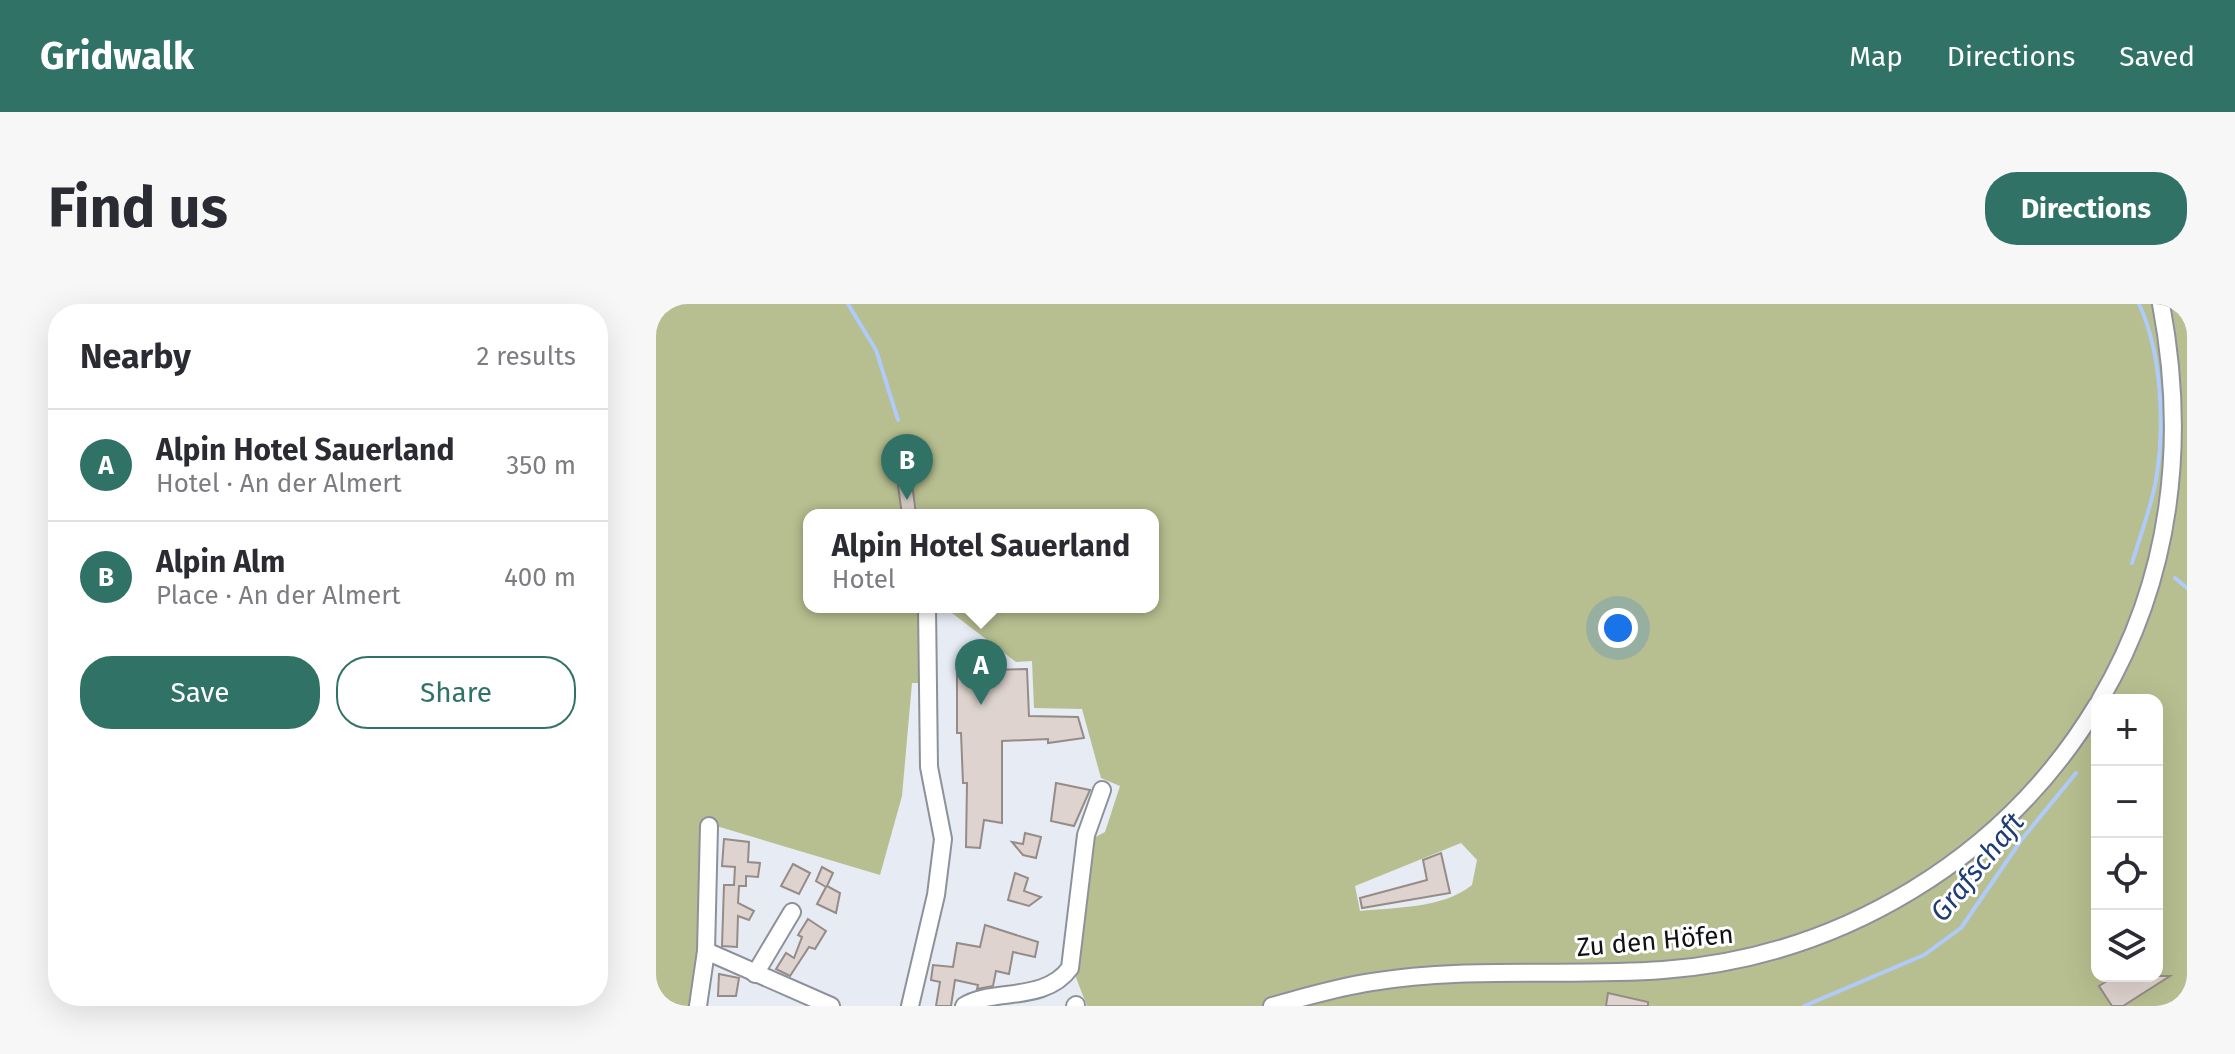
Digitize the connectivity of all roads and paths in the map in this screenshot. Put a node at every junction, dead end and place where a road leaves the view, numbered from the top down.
1 (2161, 304) edge
2 (927, 613) edge
3 (2102, 694) edge
4 (2091, 712) edge
5 (1102, 790) dead end
6 (709, 826) dead end
7 (792, 912) dead end
8 (706, 951) junction
9 (755, 974) junction
10 (698, 1006) edge
11 (831, 1006) edge
12 (910, 1006) edge
13 (964, 1006) edge
14 (1272, 1006) edge

1 - 3 street, Zu den Höfen
2 - 12 street
4 - 14 street, Zu den Höfen
5 - 13 street
6 - 8 street
7 - 9 street
8 - 9 street
8 - 10 street
9 - 11 street

